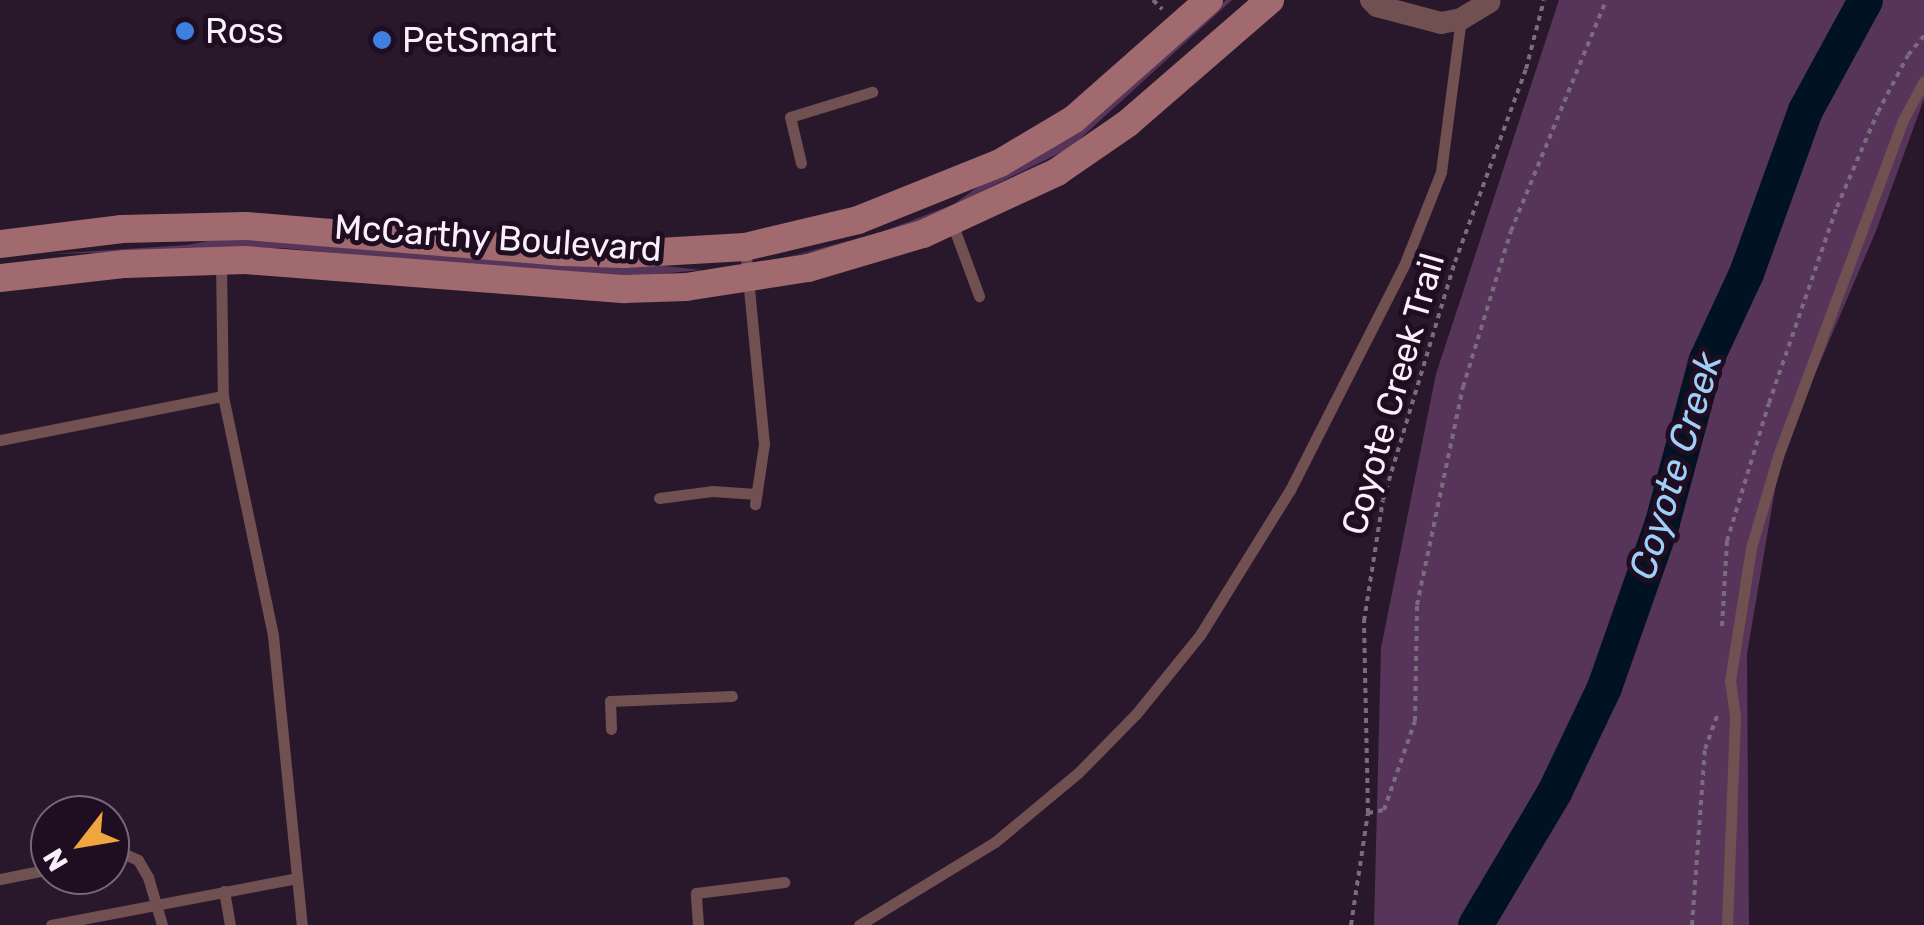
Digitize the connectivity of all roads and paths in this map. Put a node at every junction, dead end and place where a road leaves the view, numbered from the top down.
1 (1152, 0) edge
2 (1210, 0) edge
3 (1270, 0) edge
4 (1372, 0) edge
5 (1536, 0) edge
6 (1544, 0) edge
7 (1606, 0) edge
8 (1490, 1) edge
9 (1404, 5) edge
10 (1540, 8) junction
11 (1162, 9) dead end
12 (1461, 19) junction
13 (1924, 81) edge
14 (872, 92) dead end
15 (801, 162) dead end
16 (952, 222) junction
17 (0, 244) edge
18 (745, 246) junction
19 (222, 261) junction
20 (0, 278) edge
21 (749, 279) junction
22 (979, 296) dead end
23 (222, 396) junction
24 (0, 440) edge
25 (659, 498) dead end
26 (732, 696) dead end
27 (611, 729) dead end
28 (1368, 813) junction
29 (130, 856) edge
30 (30, 874) edge
31 (297, 878) junction
32 (0, 879) edge
33 (784, 882) dead end
34 (224, 891) junction
35 (158, 903) junction
36 (52, 925) edge
37 (162, 925) edge
38 (230, 925) edge
39 (302, 925) edge
40 (698, 925) edge
41 (860, 925) edge
42 (1351, 925) edge
43 (1727, 925) edge

1 - 11 path
2 - 18 main road, McCarthy Boulevard
3 - 16 main road, McCarthy Boulevard
4 - 9 street
5 - 10 path
6 - 10 path, Coyote Creek Trail
7 - 28 path
8 - 12 street
9 - 12 street
10 - 28 path, Coyote Creek Trail
12 - 41 lane
13 - 43 lane
14 - 15 lane
16 - 21 main road, McCarthy Boulevard
16 - 22 lane
17 - 18 main road, McCarthy Boulevard
18 - 21 lane
19 - 20 main road, McCarthy Boulevard
19 - 21 main road, McCarthy Boulevard
19 - 23 lane
21 - 25 lane
23 - 24 lane
23 - 31 lane
26 - 27 lane
28 - 42 path, Coyote Creek Trail
29 - 35 lane
30 - 32 lane
31 - 34 lane
31 - 39 lane
33 - 40 lane
34 - 35 lane
34 - 38 lane
35 - 36 lane
35 - 37 lane

